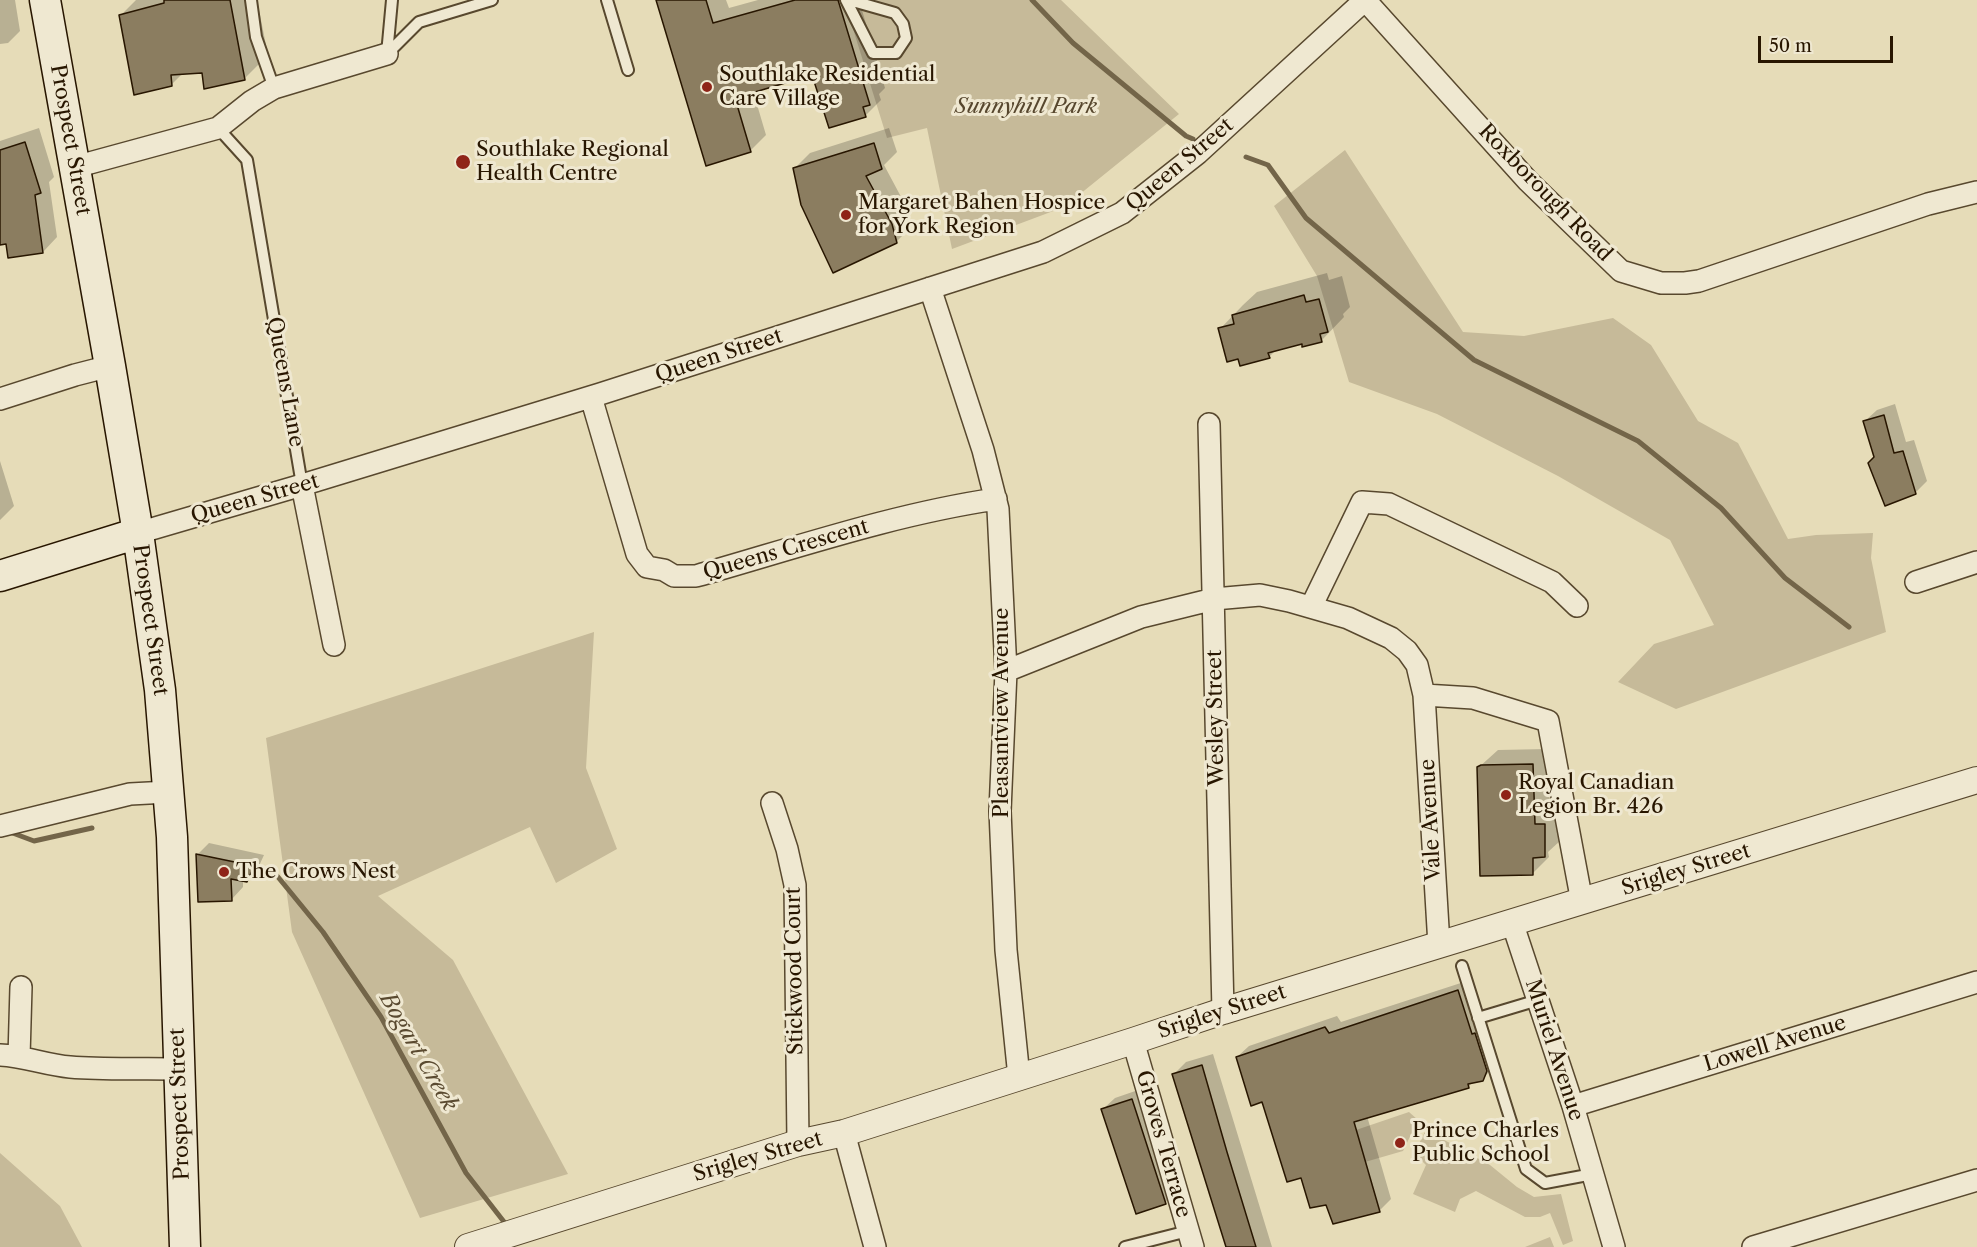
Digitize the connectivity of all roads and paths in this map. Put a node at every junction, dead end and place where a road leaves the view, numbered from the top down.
1 (45, 0) edge
2 (251, 0) edge
3 (392, 0) edge
4 (492, 0) edge
5 (607, 0) edge
6 (848, 0) edge
7 (1365, 0) edge
8 (387, 54) junction
9 (628, 70) dead end
10 (274, 88) junction
11 (218, 128) junction
12 (75, 166) junction
13 (1977, 192) edge
14 (930, 288) junction
15 (110, 366) junction
16 (591, 397) junction
17 (0, 399) edge
18 (1209, 424) dead end
19 (302, 485) junction
20 (996, 499) junction
21 (138, 533) junction
22 (1977, 562) edge
23 (0, 576) edge
24 (1916, 582) dead end
25 (1214, 599) junction
26 (1577, 606) dead end
27 (1311, 607) junction
28 (334, 645) dead end
29 (1006, 671) junction
30 (1425, 695) junction
31 (1977, 780) edge
32 (168, 792) junction
33 (772, 803) dead end
34 (1, 826) edge
35 (1582, 902) junction
36 (1512, 922) junction
37 (1439, 945) junction
38 (1461, 966) dead end
39 (1977, 982) edge
40 (21, 987) dead end
41 (1538, 1000) junction
42 (1222, 1011) junction
43 (1478, 1018) junction
44 (1133, 1041) junction
45 (10, 1056) edge
46 (178, 1069) junction
47 (1020, 1077) junction
48 (1573, 1106) junction
49 (844, 1133) junction
50 (798, 1143) junction
51 (1593, 1174) junction
52 (1977, 1180) edge
53 (1190, 1239) edge
54 (478, 1243) edge
55 (185, 1247) edge
56 (875, 1247) edge
57 (1125, 1247) edge
58 (1614, 1247) edge
59 (1753, 1247) edge

1 - 12 main road, Prospect Street
2 - 10 lane
3 - 8 lane
4 - 8 lane
5 - 9 lane
6 - 6 lane
7 - 13 street, Roxborough Road
7 - 14 street, Queen Street
8 - 10 street
10 - 11 street
11 - 12 street
11 - 19 lane, Queens Lane
12 - 15 main road, Prospect Street
14 - 16 street, Queen Street
14 - 20 street, Pleasantview Avenue
15 - 17 street
15 - 21 main road, Prospect Street
16 - 19 street, Queen Street
16 - 20 street, Queens Crescent
18 - 25 street, Wesley Street
19 - 21 street, Queen Street
19 - 28 street, Queens Lane
20 - 29 street, Pleasantview Avenue
21 - 23 main road, Queen Street
21 - 32 main road, Prospect Street
22 - 24 street
25 - 27 street, Vale Avenue
25 - 29 street, Vale Avenue
25 - 42 street, Wesley Street
26 - 27 street
27 - 30 street, Vale Avenue
29 - 47 street, Pleasantview Avenue
30 - 35 street
30 - 37 street, Vale Avenue
31 - 35 street, Srigley Street
32 - 34 street
32 - 46 main road, Prospect Street
33 - 50 street, Stickwood Court
35 - 36 street, Srigley Street
36 - 37 street, Srigley Street
36 - 41 street, Muriel Avenue
37 - 42 street, Srigley Street
38 - 43 lane
39 - 48 street, Lowell Avenue
40 - 45 street
41 - 43 lane
41 - 48 street, Muriel Avenue
42 - 44 street, Srigley Street
43 - 51 lane
44 - 47 street, Srigley Street
44 - 53 street, Groves Terrace
45 - 46 street
46 - 55 main road, Prospect Street
47 - 49 street, Srigley Street
48 - 51 street, Muriel Avenue
49 - 50 street, Srigley Street
49 - 56 street
50 - 54 street, Srigley Street
51 - 58 street, Muriel Avenue
52 - 59 street
53 - 57 lane

